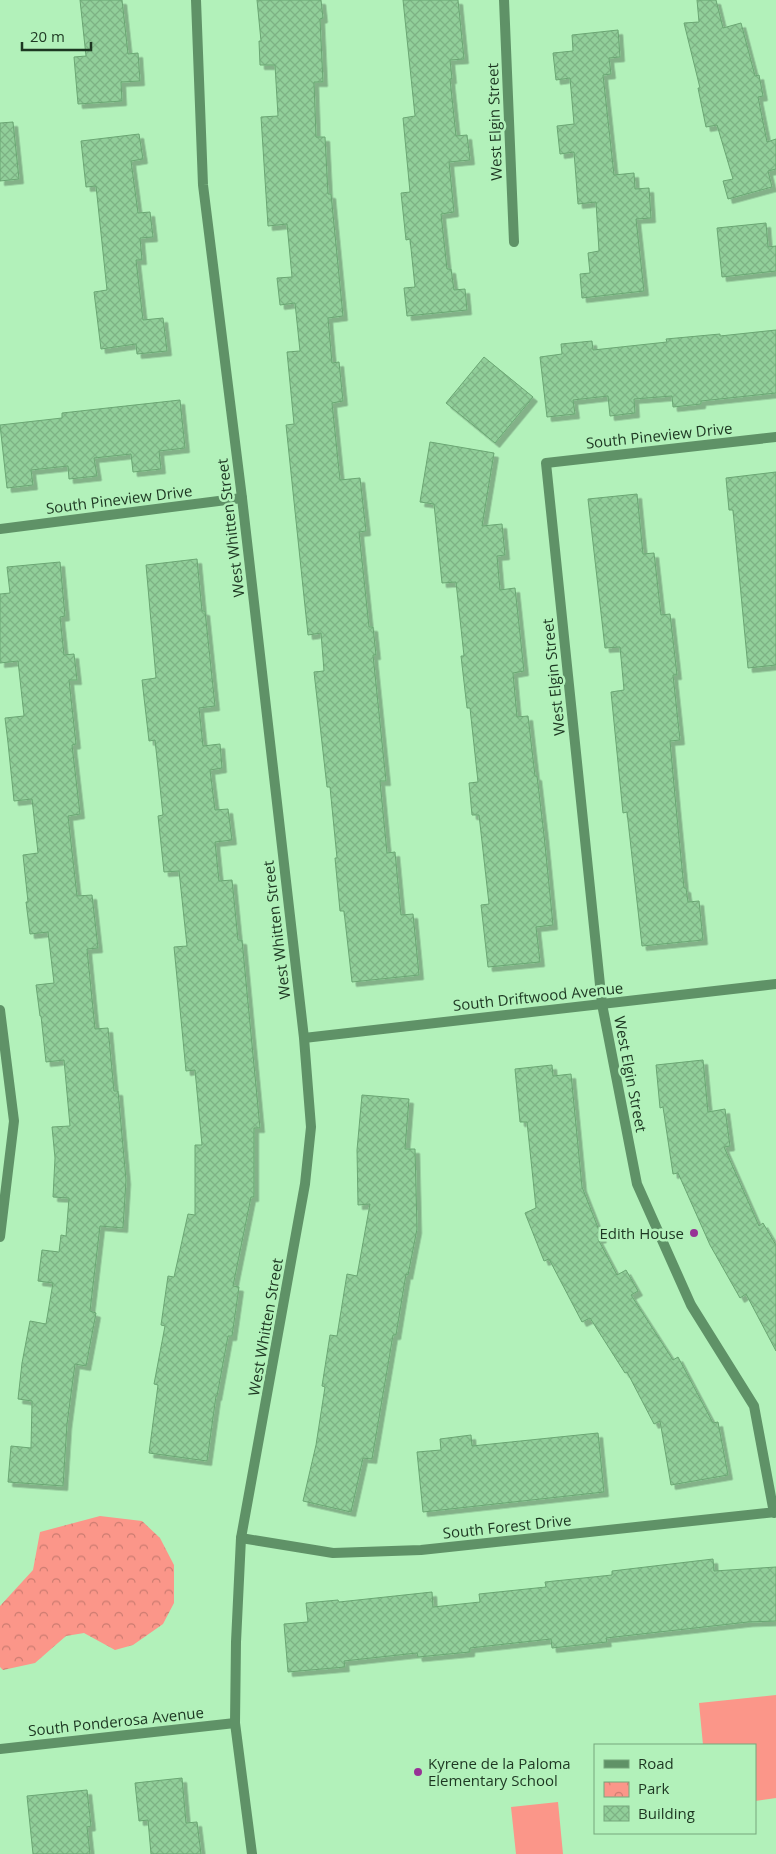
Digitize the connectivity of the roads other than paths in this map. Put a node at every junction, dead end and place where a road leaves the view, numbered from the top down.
1 (196, 0) edge
2 (504, 0) edge
3 (514, 242) dead end
4 (776, 437) edge
5 (546, 463) joint
6 (242, 498) junction
7 (0, 529) edge
8 (776, 984) edge
9 (602, 1004) junction
10 (0, 1010) edge
11 (304, 1038) junction
12 (0, 1237) edge
13 (775, 1512) edge
14 (241, 1538) junction
15 (235, 1722) junction
16 (0, 1749) edge
17 (252, 1854) edge

1 - 6 street, West Whitten Street
2 - 3 street, West Elgin Street
4 - 5 street, South Pineview Drive
5 - 9 street, West Elgin Street
6 - 7 street, South Pineview Drive
6 - 11 street, West Whitten Street
8 - 9 street, South Driftwood Avenue
9 - 11 street, South Driftwood Avenue
9 - 13 street, West Elgin Street
10 - 12 street
11 - 14 street, West Whitten Street
13 - 14 street, South Forest Drive
14 - 15 street, West Whitten Street
15 - 16 street, South Ponderosa Avenue
15 - 17 street, West Whitten Street

